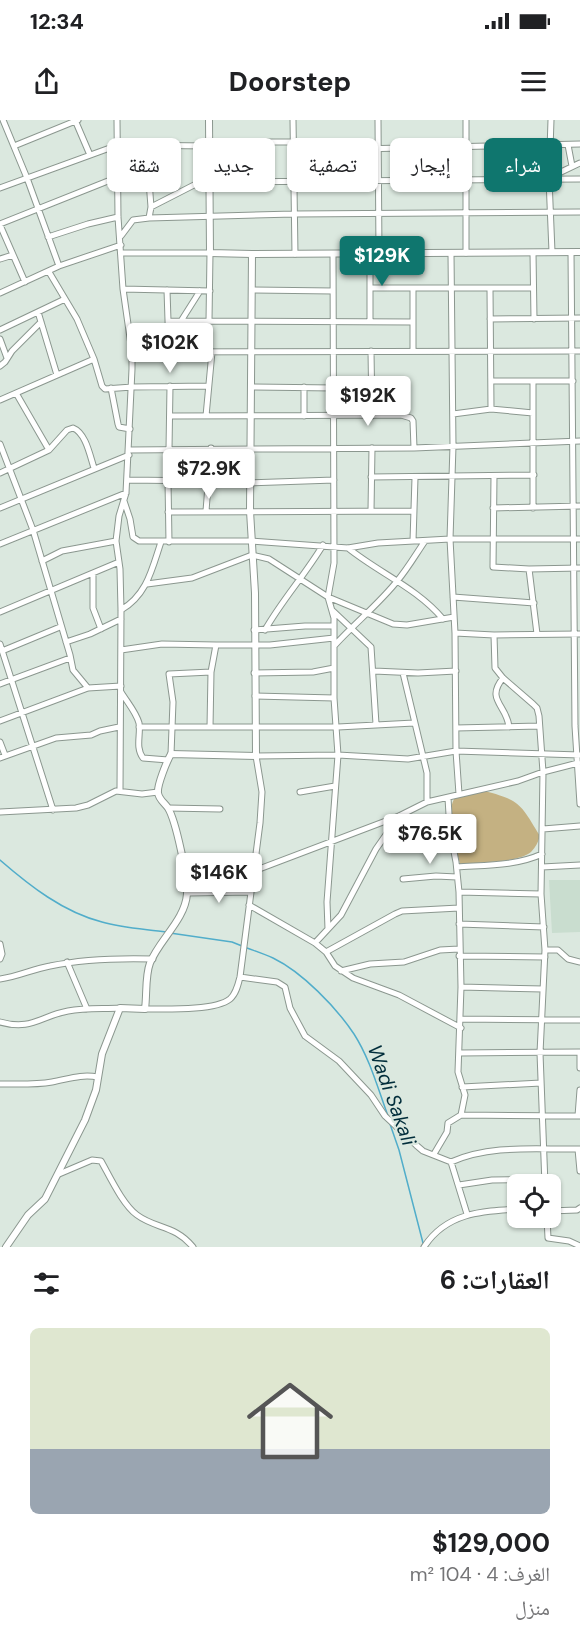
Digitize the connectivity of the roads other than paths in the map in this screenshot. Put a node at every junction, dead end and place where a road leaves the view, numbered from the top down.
1 (3, 120) edge
2 (76, 120) edge
3 (117, 120) edge
4 (209, 120) edge
5 (293, 120) edge
6 (378, 120) edge
7 (466, 120) edge
8 (550, 120) edge
9 (118, 138) edge
10 (210, 138) edge
11 (292, 138) edge
12 (465, 138) edge
13 (550, 138) edge
14 (580, 144) edge
15 (562, 145) edge
16 (568, 145) junction
17 (14, 146) junction
18 (379, 148) junction
19 (390, 148) edge
20 (107, 149) edge
21 (90, 155) junction
22 (580, 163) edge
23 (572, 166) junction
24 (562, 171) edge
25 (562, 177) edge
26 (27, 178) junction
27 (580, 179) edge
28 (107, 181) edge
29 (379, 181) junction
30 (390, 181) edge
31 (193, 186) edge
32 (0, 188) edge
33 (118, 192) edge
34 (150, 192) edge
35 (210, 192) edge
36 (294, 192) edge
37 (465, 192) edge
38 (549, 192) edge
39 (151, 207) junction
40 (37, 209) junction
41 (580, 212) edge
42 (465, 213) junction
43 (550, 213) junction
44 (294, 214) junction
45 (378, 214) junction
46 (210, 216) junction
47 (118, 217) junction
48 (149, 218) junction
49 (0, 224) edge
50 (120, 236) junction
51 (48, 237) junction
52 (121, 245) junction
53 (552, 252) junction
54 (571, 252) junction
55 (580, 252) edge
56 (122, 253) junction
57 (210, 253) junction
58 (370, 253) junction
59 (379, 253) junction
60 (466, 253) junction
61 (533, 253) junction
62 (252, 254) junction
63 (295, 254) junction
64 (333, 254) junction
65 (451, 254) junction
66 (13, 255) junction
67 (0, 259) edge
68 (59, 266) junction
69 (49, 272) junction
70 (25, 282) junction
71 (370, 288) junction
72 (452, 288) junction
73 (533, 288) junction
74 (123, 289) junction
75 (413, 289) junction
76 (490, 289) junction
77 (167, 290) junction
78 (252, 290) junction
79 (200, 291) junction
80 (210, 291) junction
81 (333, 291) junction
82 (0, 293) edge
83 (65, 299) junction
84 (38, 312) junction
85 (572, 318) junction
86 (580, 318) edge
87 (490, 319) junction
88 (534, 319) junction
89 (168, 321) junction
90 (181, 321) junction
91 (209, 321) junction
92 (251, 321) junction
93 (333, 321) junction
94 (370, 321) junction
95 (413, 321) junction
96 (41, 322) junction
97 (0, 330) edge
98 (0, 339) edge
99 (169, 351) junction
100 (371, 351) junction
101 (413, 351) junction
102 (452, 351) junction
103 (490, 351) junction
104 (573, 351) junction
105 (580, 351) edge
106 (132, 352) junction
107 (212, 352) junction
108 (251, 352) junction
109 (333, 352) junction
110 (7, 358) junction
111 (94, 359) junction
112 (573, 364) junction
113 (0, 366) edge
114 (580, 367) edge
115 (57, 375) junction
116 (372, 381) junction
117 (491, 381) junction
118 (532, 381) junction
119 (573, 381) junction
120 (170, 386) junction
121 (208, 386) junction
122 (132, 387) junction
123 (251, 387) junction
124 (304, 387) junction
125 (111, 388) junction
126 (334, 388) junction
127 (16, 393) junction
128 (0, 400) edge
129 (491, 410) junction
130 (533, 413) junction
131 (453, 414) junction
132 (401, 415) junction
133 (170, 416) junction
134 (206, 416) junction
135 (251, 416) junction
136 (304, 416) junction
137 (334, 416) junction
138 (372, 416) junction
139 (130, 429) junction
140 (577, 441) edge
141 (533, 442) junction
142 (0, 444) edge
143 (453, 446) junction
144 (211, 448) junction
145 (251, 448) junction
146 (334, 448) junction
147 (372, 448) junction
148 (414, 448) junction
149 (169, 449) junction
150 (49, 450) junction
151 (129, 452) junction
152 (9, 468) junction
153 (94, 468) junction
154 (0, 472) edge
155 (534, 475) junction
156 (494, 476) junction
157 (371, 477) junction
158 (452, 477) junction
159 (415, 478) junction
160 (127, 480) junction
161 (334, 480) junction
162 (168, 481) junction
163 (209, 481) junction
164 (250, 483) junction
165 (126, 493) junction
166 (21, 498) junction
167 (123, 500) junction
168 (577, 507) edge
169 (0, 508) edge
170 (493, 508) junction
171 (534, 508) junction
172 (206, 511) junction
173 (250, 511) junction
174 (371, 511) junction
175 (414, 511) junction
176 (168, 512) junction
177 (334, 512) junction
178 (33, 530) junction
179 (580, 538) edge
180 (450, 539) junction
181 (493, 539) junction
182 (573, 539) junction
183 (116, 541) junction
184 (251, 541) junction
185 (413, 541) junction
186 (425, 541) junction
187 (161, 542) junction
188 (169, 542) junction
189 (0, 544) edge
190 (323, 545) junction
191 (334, 546) junction
192 (348, 548) junction
193 (252, 555) junction
194 (42, 561) junction
195 (119, 562) junction
196 (573, 568) junction
197 (580, 568) edge
198 (529, 569) junction
199 (93, 573) junction
200 (300, 579) junction
201 (398, 581) junction
202 (147, 584) junction
203 (51, 591) junction
204 (328, 597) junction
205 (453, 597) junction
206 (534, 603) junction
207 (121, 610) junction
208 (333, 611) junction
209 (0, 612) edge
210 (367, 613) junction
211 (454, 617) junction
212 (121, 619) junction
213 (443, 619) junction
214 (334, 626) junction
215 (60, 627) junction
216 (350, 628) junction
217 (101, 629) junction
218 (254, 630) junction
219 (265, 630) junction
220 (455, 633) junction
221 (537, 634) junction
222 (577, 634) edge
223 (494, 635) junction
224 (334, 638) junction
225 (66, 642) junction
226 (0, 644) edge
227 (216, 645) junction
228 (334, 645) junction
229 (254, 646) junction
230 (121, 650) junction
231 (2, 651) junction
232 (70, 658) junction
233 (334, 668) junction
234 (374, 670) junction
235 (456, 671) junction
236 (211, 672) junction
237 (254, 673) junction
238 (403, 673) junction
239 (503, 678) junction
240 (13, 680) junction
241 (0, 684) edge
242 (88, 688) junction
243 (121, 688) junction
244 (255, 696) junction
245 (334, 698) junction
246 (23, 713) junction
247 (0, 721) edge
248 (414, 723) junction
249 (376, 724) junction
250 (539, 726) junction
251 (577, 726) edge
252 (119, 727) junction
253 (140, 727) junction
254 (172, 727) junction
255 (210, 727) junction
256 (255, 727) junction
257 (338, 727) junction
258 (509, 727) junction
259 (456, 728) junction
260 (0, 742) edge
261 (34, 745) junction
262 (456, 751) junction
263 (541, 753) junction
264 (579, 755) edge
265 (256, 756) junction
266 (338, 756) junction
267 (422, 756) junction
268 (3, 757) edge
269 (170, 757) junction
270 (578, 763) junction
271 (543, 771) junction
272 (335, 786) junction
273 (120, 791) junction
274 (158, 792) junction
275 (300, 792) dead end
276 (459, 794) junction
277 (580, 796) edge
278 (448, 798) junction
279 (427, 802) junction
280 (580, 804) edge
281 (168, 808) junction
282 (220, 809) dead end
283 (53, 810) junction
284 (0, 812) edge
285 (399, 816) junction
286 (580, 826) edge
287 (543, 829) junction
288 (333, 841) junction
289 (542, 854) junction
290 (580, 865) edge
291 (457, 867) junction
292 (542, 867) junction
293 (254, 871) junction
294 (458, 877) junction
295 (404, 879) dead end
296 (251, 892) junction
297 (459, 892) junction
298 (187, 893) junction
299 (541, 894) junction
300 (249, 905) junction
301 (459, 908) junction
302 (459, 924) junction
303 (544, 927) junction
304 (328, 929) junction
305 (315, 943) junction
306 (0, 944) edge
307 (459, 949) junction
308 (326, 952) junction
309 (545, 953) junction
310 (459, 956) junction
311 (0, 959) edge
312 (153, 959) junction
313 (67, 962) junction
314 (580, 962) edge
315 (341, 971) junction
316 (240, 977) junction
317 (0, 979) edge
318 (462, 987) junction
319 (543, 989) junction
320 (120, 1008) junction
321 (87, 1009) junction
322 (145, 1009) junction
323 (461, 1019) junction
324 (580, 1020) edge
325 (541, 1021) junction
326 (0, 1022) edge
327 (461, 1028) junction
328 (580, 1052) edge
329 (460, 1053) junction
330 (540, 1053) junction
331 (580, 1068) edge
332 (98, 1077) junction
333 (541, 1083) junction
334 (0, 1084) edge
335 (462, 1087) junction
336 (580, 1090) edge
337 (461, 1115) junction
338 (542, 1116) junction
339 (579, 1116) edge
340 (579, 1149) edge
341 (544, 1150) junction
342 (434, 1154) junction
343 (452, 1162) junction
344 (580, 1171) edge
345 (59, 1173) junction
346 (544, 1174) edge
347 (507, 1181) edge
348 (459, 1185) junction
349 (580, 1208) edge
350 (507, 1210) edge
351 (561, 1211) edge
352 (467, 1214) junction
353 (548, 1228) edge
354 (580, 1246) edge
355 (6, 1247) edge
356 (193, 1247) edge
357 (424, 1247) edge

1 - 17 street
2 - 17 street
2 - 21 street
3 - 9 street
4 - 10 street
5 - 11 street
6 - 18 street
7 - 12 street
8 - 13 street
14 - 16 street
15 - 16 street
16 - 23 street
17 - 26 street
18 - 19 street
18 - 29 street
20 - 21 street
21 - 26 street
22 - 23 street
23 - 24 street
25 - 27 street
26 - 32 street
26 - 40 street
28 - 40 street
29 - 30 street
29 - 45 street
31 - 39 street
33 - 47 street
34 - 39 street
35 - 46 street
36 - 44 street
37 - 42 street
38 - 43 street
39 - 48 street
40 - 49 street
40 - 51 street
41 - 43 street
42 - 43 street
42 - 45 street
42 - 60 street
43 - 53 street
44 - 45 street
44 - 46 street
44 - 63 street
45 - 59 street
46 - 48 street
46 - 57 street
47 - 50 street
47 - 51 street
48 - 50 street
49 - 66 street
50 - 52 street
51 - 68 street
52 - 56 street
52 - 68 street
53 - 54 street
53 - 61 street
54 - 55 street
54 - 85 street
56 - 57 street
56 - 74 street
57 - 62 street
57 - 80 street
58 - 59 street
58 - 64 street
58 - 71 street
59 - 65 street
60 - 61 street
60 - 65 street
61 - 73 street
62 - 63 street
62 - 78 street
63 - 64 street
64 - 81 street
65 - 72 street
66 - 67 street
66 - 70 street
68 - 69 street
69 - 70 street
69 - 83 street
70 - 82 street
71 - 75 street
71 - 94 street
72 - 75 street
72 - 76 street
72 - 102 street
73 - 76 street
73 - 88 street
74 - 77 street
74 - 106 street
75 - 95 street
76 - 87 street
77 - 79 street
77 - 89 street
78 - 81 street
78 - 92 street
79 - 80 street
79 - 90 street
80 - 91 street
81 - 93 street
83 - 84 street
83 - 111 street
84 - 96 street
84 - 97 street
85 - 86 street
85 - 88 street
85 - 104 street
87 - 88 street
87 - 103 street
89 - 90 street
89 - 99 street
90 - 91 street
91 - 92 street
92 - 93 street
92 - 108 street
93 - 94 street
93 - 109 street
94 - 95 street
95 - 101 street
96 - 110 street
96 - 115 street
98 - 110 street
99 - 106 street
99 - 107 street
100 - 101 street
100 - 109 street
100 - 116 street
101 - 102 street
102 - 103 street
102 - 131 street
103 - 104 street
103 - 117 street
104 - 105 street
104 - 112 street
106 - 122 street
107 - 108 street
107 - 121 street
108 - 109 street
108 - 123 street
109 - 126 street
110 - 113 street
111 - 115 street
111 - 125 street
112 - 114 street
112 - 119 street
115 - 127 street
116 - 132 street
116 - 138 street
117 - 118 street
117 - 129 street
118 - 119 street
118 - 130 street
119 - 140 street
120 - 121 street
120 - 122 street
120 - 133 street
121 - 134 street
122 - 125 street
122 - 139 street
123 - 124 street
123 - 135 street
124 - 126 street
124 - 136 street
125 - 139 street
126 - 137 street
127 - 128 street
127 - 150 street
129 - 130 street
129 - 131 street
130 - 141 street
131 - 143 street
132 - 138 street
132 - 148 street
133 - 134 street
133 - 149 street
134 - 135 street
135 - 136 street
135 - 145 street
136 - 137 street
137 - 138 street
137 - 146 street
139 - 151 street
140 - 141 street
140 - 168 street
141 - 143 street
141 - 155 street
142 - 152 street
143 - 148 street
143 - 158 street
144 - 145 street
144 - 149 street
144 - 163 street
145 - 146 street
145 - 164 street
146 - 147 street
146 - 161 street
147 - 148 street
147 - 157 street
149 - 151 street
150 - 152 street
150 - 153 street
151 - 153 street
151 - 160 street
152 - 154 street
152 - 166 street
153 - 166 street
155 - 156 street
155 - 171 street
156 - 158 street
156 - 170 street
157 - 159 street
157 - 174 street
158 - 159 street
158 - 180 street
159 - 175 street
160 - 162 street
160 - 165 street
161 - 164 street
161 - 177 street
162 - 163 street
162 - 176 street
163 - 172 street
164 - 173 street
165 - 167 street
165 - 178 street
166 - 169 street
166 - 178 street
167 - 183 street
167 - 187 street
168 - 171 street
168 - 182 street
170 - 171 street
170 - 181 street
172 - 173 street
172 - 176 street
173 - 177 street
173 - 184 street
174 - 175 street
174 - 177 street
175 - 185 street
176 - 188 street
177 - 191 street
178 - 189 street
178 - 194 street
179 - 182 street
180 - 181 street
180 - 186 street
180 - 205 street
181 - 182 street
181 - 198 street
182 - 196 street
183 - 194 street
183 - 195 street
184 - 188 street
184 - 190 street
184 - 193 street
185 - 186 street
185 - 192 street
186 - 201 street
187 - 188 street
187 - 202 street
190 - 191 street
190 - 200 street
191 - 192 street
191 - 204 street
192 - 201 street
193 - 200 street
193 - 202 street
193 - 218 street
194 - 203 street
195 - 199 street
195 - 207 street
196 - 197 street
196 - 198 street
196 - 222 street
198 - 206 street
199 - 203 street
199 - 217 street
200 - 204 street
200 - 219 street
201 - 210 street
201 - 213 street
202 - 207 street
203 - 209 street
203 - 215 street
204 - 208 street
204 - 210 street
205 - 206 street
205 - 211 street
206 - 221 street
207 - 212 street
208 - 214 street
208 - 216 street
210 - 213 street
210 - 216 street
211 - 213 street
211 - 220 street
212 - 217 street
212 - 230 street
214 - 219 street
214 - 224 street
215 - 225 street
215 - 231 street
216 - 228 street
216 - 234 street
217 - 225 street
218 - 219 street
218 - 229 street
220 - 223 street
220 - 235 street
221 - 222 street
221 - 223 street
222 - 251 street
223 - 239 street
224 - 228 street
224 - 229 street
225 - 232 street
226 - 231 street
227 - 229 street
227 - 230 street
227 - 236 street
228 - 233 street
229 - 237 street
230 - 243 street
231 - 240 street
232 - 240 street
232 - 242 street
233 - 237 street
233 - 245 street
234 - 238 street
234 - 249 street
235 - 238 street
235 - 259 street
236 - 254 street
236 - 255 street
237 - 244 street
238 - 248 street
239 - 250 street
239 - 258 street
240 - 241 street
240 - 246 street
242 - 243 street
242 - 246 street
243 - 252 street
243 - 253 street
244 - 245 street
244 - 256 street
245 - 257 street
246 - 247 street
246 - 261 street
248 - 249 street
248 - 267 street
249 - 257 street
250 - 258 street
250 - 263 street
251 - 264 street
252 - 261 street
252 - 273 street
253 - 254 street
253 - 269 street
254 - 255 street
254 - 269 street
255 - 256 street
256 - 257 street
256 - 265 street
257 - 266 street
258 - 259 street
259 - 262 street
260 - 268 street
261 - 268 street
261 - 283 street
262 - 263 street
262 - 267 street
262 - 276 street
263 - 264 street
263 - 271 street
264 - 270 street
265 - 266 street
265 - 269 street
265 - 293 street
266 - 267 street
266 - 272 street
267 - 279 street
269 - 274 street
270 - 271 street
270 - 277 street
271 - 276 street
271 - 287 street
272 - 275 street
272 - 288 street
273 - 274 street
273 - 283 street
274 - 281 street
276 - 278 street
277 - 280 street
278 - 279 street
278 - 291 street
279 - 285 street
281 - 282 street
281 - 298 street
283 - 284 street
285 - 288 street
285 - 304 street
286 - 287 street
287 - 289 street
288 - 293 street
288 - 304 street
289 - 291 street
289 - 292 street
290 - 292 street
291 - 294 street
292 - 299 street
293 - 296 street
294 - 295 street
294 - 297 street
296 - 298 street
296 - 300 street
297 - 299 street
297 - 301 street
298 - 312 street
299 - 303 street
300 - 305 street
300 - 316 street
301 - 302 street
301 - 308 street
302 - 303 street
302 - 307 street
303 - 309 street
304 - 305 street
305 - 308 street
306 - 311 street
307 - 310 street
307 - 315 street
308 - 315 street
309 - 310 street
309 - 314 street
309 - 319 street
310 - 318 street
312 - 313 street
312 - 322 street
313 - 317 street
313 - 321 street
315 - 327 street
316 - 322 street
316 - 342 street
318 - 319 street
318 - 323 street
319 - 325 street
320 - 321 street
320 - 322 street
320 - 332 street
321 - 326 street
323 - 325 street
323 - 327 street
324 - 325 street
325 - 330 street
327 - 329 street
328 - 330 street
328 - 331 street
329 - 330 street
329 - 335 street
330 - 333 street
332 - 334 street
332 - 345 street
333 - 335 street
333 - 338 street
335 - 337 street
336 - 339 street
337 - 338 street
337 - 342 street
338 - 339 street
338 - 341 street
340 - 341 street
340 - 344 street
341 - 343 street
341 - 346 street
342 - 343 street
343 - 348 street
345 - 355 street
345 - 356 street
347 - 348 street
348 - 352 street
349 - 351 street
350 - 352 street
352 - 357 street
353 - 354 street

